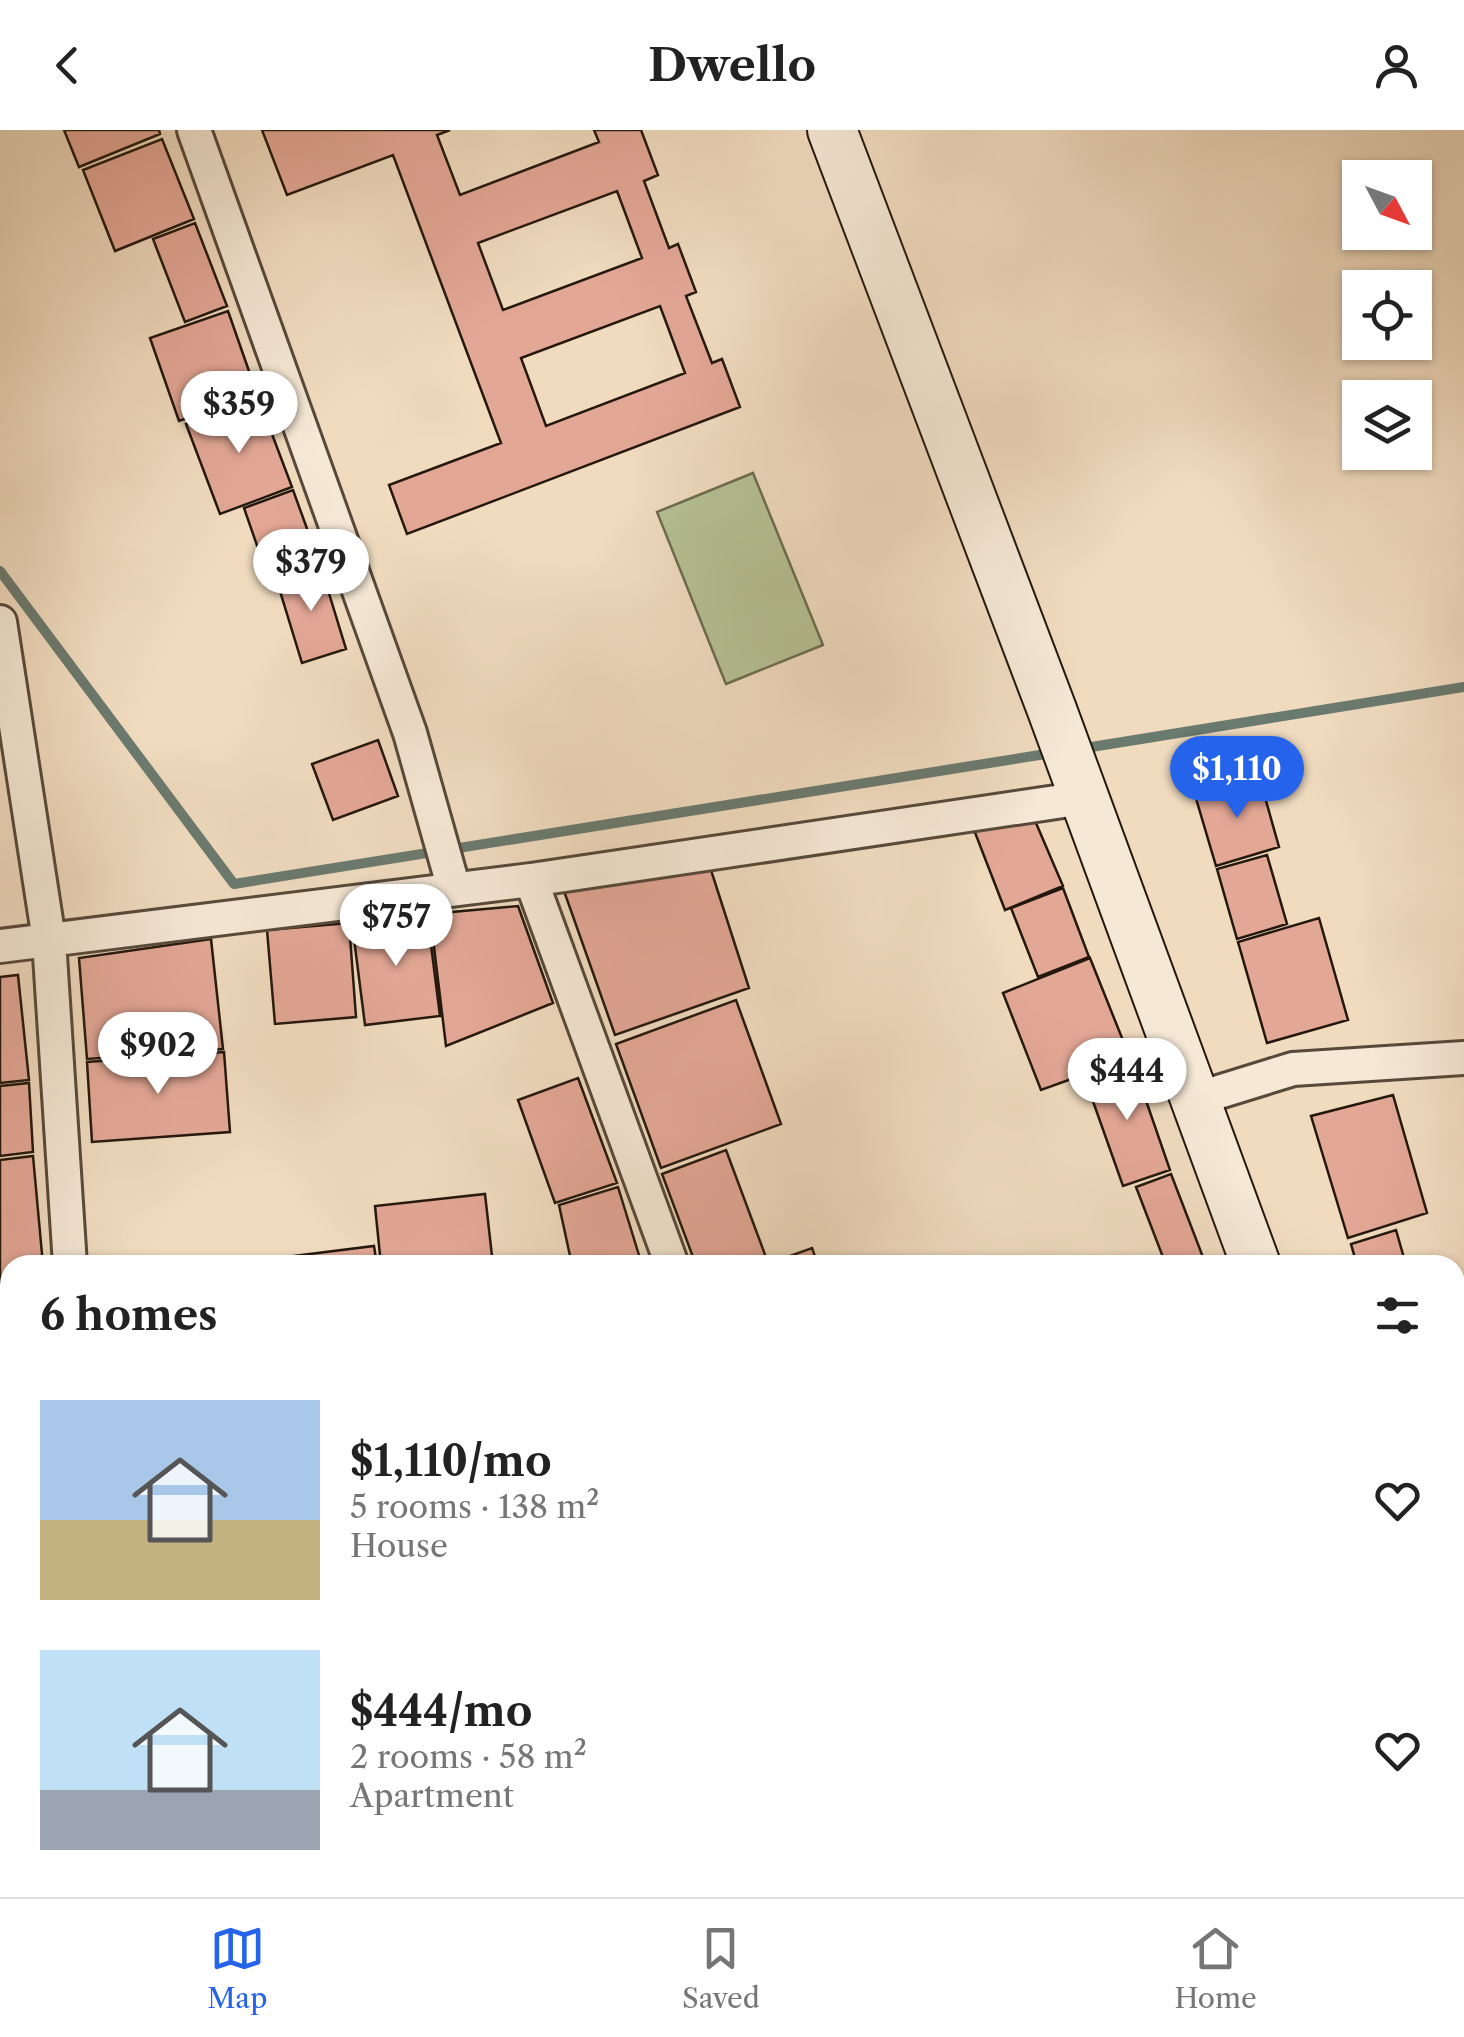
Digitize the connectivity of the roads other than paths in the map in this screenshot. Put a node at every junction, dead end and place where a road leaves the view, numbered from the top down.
1 (194, 130) edge
2 (832, 130) edge
3 (0, 622) edge
4 (1078, 783) junction
5 (451, 876) junction
6 (531, 880) junction
7 (50, 940) junction
8 (0, 946) edge
9 (1464, 1058) edge
10 (1196, 1099) junction
11 (69, 1255) edge
12 (668, 1255) edge
13 (1252, 1255) edge

1 - 5 street
2 - 4 main road
3 - 7 street
4 - 6 street
4 - 10 main road
5 - 6 street
5 - 7 street
6 - 12 street
7 - 8 street
7 - 11 street
9 - 10 street
10 - 13 main road

